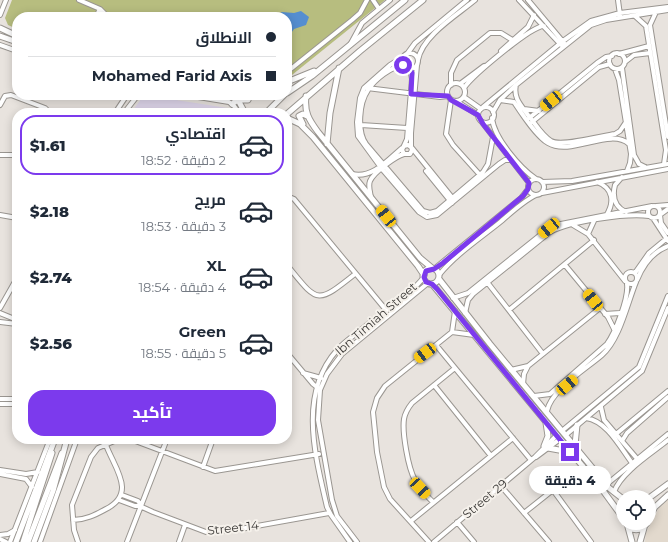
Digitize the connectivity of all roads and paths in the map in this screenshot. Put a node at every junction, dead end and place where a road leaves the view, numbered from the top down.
1 (6, 0) edge
2 (79, 0) edge
3 (367, 0) edge
4 (373, 0) edge
5 (405, 0) edge
6 (423, 0) edge
7 (467, 0) edge
8 (475, 0) edge
9 (519, 0) edge
10 (528, 0) edge
11 (618, 0) edge
12 (387, 1) edge
13 (668, 7) edge
14 (100, 9) junction
15 (379, 9) junction
16 (668, 10) edge
17 (98, 12) edge
18 (103, 12) edge
19 (656, 12) junction
20 (0, 14) edge
21 (534, 15) junction
22 (620, 15) junction
23 (635, 16) junction
24 (648, 25) junction
25 (544, 26) junction
26 (2, 33) edge
27 (12, 35) edge
28 (554, 35) junction
29 (12, 39) edge
30 (514, 42) junction
31 (563, 44) junction
32 (0, 45) edge
33 (350, 45) junction
34 (649, 46) junction
35 (12, 49) edge
36 (650, 53) junction
37 (618, 54) junction
38 (405, 56) junction
39 (612, 56) junction
40 (418, 60) junction
41 (625, 62) junction
42 (610, 64) junction
43 (403, 65) junction
44 (417, 65) junction
45 (323, 67) junction
46 (292, 68) edge
47 (339, 68) junction
48 (622, 68) junction
49 (410, 69) junction
50 (615, 69) junction
51 (292, 80) edge
52 (460, 84) junction
53 (451, 85) junction
54 (516, 85) junction
55 (366, 88) junction
56 (464, 88) junction
57 (292, 89) edge
58 (413, 94) junction
59 (12, 95) edge
60 (306, 96) junction
61 (464, 97) junction
62 (449, 98) junction
63 (24, 100) edge
64 (134, 100) edge
65 (212, 100) edge
66 (238, 100) junction
67 (247, 100) edge
68 (279, 100) edge
69 (500, 100) junction
70 (456, 101) junction
71 (232, 104) junction
72 (0, 105) edge
73 (45, 108) edge
74 (128, 108) edge
75 (235, 108) edge
76 (242, 108) edge
77 (271, 108) edge
78 (482, 108) junction
79 (292, 109) edge
80 (524, 109) junction
81 (539, 111) junction
82 (493, 112) junction
83 (478, 115) junction
84 (307, 116) junction
85 (492, 118) junction
86 (292, 120) edge
87 (481, 120) junction
88 (530, 120) junction
89 (667, 120) edge
90 (626, 122) junction
91 (361, 125) junction
92 (305, 128) junction
93 (407, 128) junction
94 (629, 133) junction
95 (668, 135) edge
96 (493, 137) junction
97 (327, 144) junction
98 (629, 144) junction
99 (403, 147) junction
100 (412, 148) junction
101 (12, 154) edge
102 (0, 155) edge
103 (407, 155) junction
104 (511, 160) junction
105 (666, 164) edge
106 (382, 166) junction
107 (645, 168) junction
108 (668, 169) edge
109 (627, 171) junction
110 (352, 174) junction
111 (480, 175) junction
112 (622, 177) junction
113 (536, 179) junction
114 (597, 181) junction
115 (542, 182) junction
116 (529, 183) junction
117 (528, 189) junction
118 (542, 193) junction
119 (536, 195) junction
120 (371, 197) junction
121 (292, 199) edge
122 (452, 201) junction
123 (668, 205) edge
124 (654, 206) junction
125 (668, 209) edge
126 (626, 212) junction
127 (660, 214) junction
128 (0, 215) edge
129 (606, 216) junction
130 (12, 217) edge
131 (651, 217) junction
132 (594, 221) junction
133 (571, 225) junction
134 (668, 233) edge
135 (588, 234) junction
136 (594, 240) junction
137 (667, 240) edge
138 (668, 246) edge
139 (565, 265) junction
140 (433, 269) junction
141 (615, 269) junction
142 (292, 271) edge
143 (628, 273) junction
144 (634, 273) junction
145 (355, 274) junction
146 (424, 276) junction
147 (439, 277) junction
148 (636, 281) junction
149 (486, 282) junction
150 (626, 282) junction
151 (430, 284) junction
152 (12, 287) edge
153 (668, 296) edge
154 (453, 298) junction
155 (667, 307) edge
156 (0, 308) edge
157 (600, 308) junction
158 (386, 310) junction
159 (509, 310) junction
160 (455, 311) junction
161 (0, 313) edge
162 (465, 313) junction
163 (605, 314) junction
164 (620, 314) junction
165 (5, 316) junction
166 (12, 318) edge
167 (1, 322) edge
168 (12, 323) edge
169 (616, 330) junction
170 (452, 332) junction
171 (474, 335) junction
172 (436, 345) junction
173 (543, 354) junction
174 (292, 359) edge
175 (528, 366) junction
176 (455, 368) junction
177 (511, 370) junction
178 (303, 372) junction
179 (322, 378) junction
180 (524, 384) junction
181 (434, 386) junction
182 (318, 388) junction
183 (668, 391) edge
184 (554, 393) junction
185 (534, 396) junction
186 (668, 397) edge
187 (0, 399) edge
188 (10, 402) joint
189 (0, 404) edge
190 (600, 407) junction
191 (547, 411) junction
192 (586, 418) junction
193 (546, 422) junction
194 (577, 425) junction
195 (563, 430) junction
196 (567, 434) junction
197 (616, 434) junction
198 (668, 434) edge
199 (558, 437) junction
200 (513, 438) junction
201 (668, 440) edge
202 (622, 441) junction
203 (51, 444) edge
204 (52, 444) edge
205 (66, 444) edge
206 (75, 444) edge
207 (143, 444) edge
208 (165, 444) edge
209 (211, 444) edge
210 (106, 445) joint
211 (575, 445) junction
212 (546, 447) junction
213 (64, 450) junction
214 (162, 451) junction
215 (570, 452) junction
216 (323, 453) junction
217 (317, 454) junction
218 (491, 456) junction
219 (531, 460) junction
220 (639, 460) junction
221 (632, 463) junction
222 (583, 466) junction
223 (203, 467) junction
224 (0, 470) edge
225 (40, 472) junction
226 (0, 474) edge
227 (25, 476) junction
228 (668, 484) edge
229 (501, 486) junction
230 (608, 486) junction
231 (32, 487) junction
232 (552, 490) junction
233 (604, 492) junction
234 (614, 492) joint
235 (656, 493) edge
236 (122, 495) junction
237 (668, 495) edge
238 (119, 500) junction
239 (433, 502) junction
240 (333, 505) junction
241 (141, 506) junction
242 (656, 506) edge
243 (328, 507) junction
244 (616, 508) edge
245 (25, 511) junction
246 (336, 513) junction
247 (524, 513) junction
248 (330, 514) junction
249 (73, 520) junction
250 (410, 521) junction
251 (458, 522) junction
252 (185, 525) junction
253 (15, 530) junction
254 (628, 530) edge
255 (644, 530) edge
256 (3, 538) edge
257 (40, 541) edge
258 (10, 542) edge
259 (16, 542) edge
260 (23, 542) edge
261 (28, 542) edge
262 (34, 542) edge
263 (47, 542) edge
264 (78, 542) edge
265 (127, 542) edge
266 (179, 542) edge
267 (350, 542) edge
268 (357, 542) edge
269 (428, 542) edge
270 (434, 542) edge
271 (474, 542) edge
272 (549, 542) edge
273 (592, 542) edge
274 (632, 542) edge
275 (640, 542) edge

1 - 20 street
2 - 14 street
3 - 46 street
4 - 15 street
5 - 33 main road
6 - 47 main road
7 - 38 street
8 - 40 street
9 - 21 street
10 - 28 street
11 - 22 street
12 - 15 street
13 - 22 street
14 - 17 street
14 - 18 street
15 - 33 street
16 - 19 street
19 - 23 street
19 - 24 street
21 - 25 street
21 - 30 street
22 - 23 street
22 - 31 street
23 - 24 street
24 - 34 street
24 - 89 street
25 - 28 street
25 - 30 street
26 - 27 main road
26 - 29 main road
28 - 31 street
30 - 52 street
30 - 53 street
30 - 56 street
31 - 54 street
31 - 78 street
32 - 35 street
33 - 45 main road
34 - 36 street
34 - 37 street
36 - 41 street
36 - 105 street
37 - 39 street
37 - 41 street
38 - 40 street
38 - 43 street
38 - 55 street
39 - 42 street
39 - 81 street
40 - 44 street
41 - 48 street
42 - 50 street
42 - 88 street
43 - 49 street
43 - 55 street
44 - 49 street
44 - 58 street
45 - 51 main road
45 - 57 main road
47 - 60 main road
47 - 97 main road
48 - 50 street
48 - 94 street
49 - 58 street
50 - 90 street
52 - 53 street
52 - 56 street
53 - 62 street
54 - 69 street
54 - 80 street
55 - 58 street
55 - 91 street
55 - 106 street
56 - 61 street
58 - 62 street
58 - 93 street
58 - 100 street
59 - 72 street
60 - 79 main road
60 - 84 main road
61 - 70 street
61 - 78 street
62 - 70 street
62 - 111 street
63 - 73 street
64 - 74 street
65 - 71 street
66 - 67 main road
66 - 71 main road
66 - 76 main road
68 - 77 main road
69 - 82 street
69 - 88 street
70 - 83 street
71 - 75 street
78 - 82 street
78 - 83 street
80 - 81 street
80 - 88 street
81 - 88 street
82 - 85 street
83 - 87 street
84 - 92 main road
84 - 97 main road
85 - 87 street
85 - 113 street
86 - 92 main road
87 - 96 street
88 - 90 street
88 - 98 street
89 - 95 street
90 - 94 street
91 - 93 street
91 - 106 street
92 - 146 main road
93 - 99 street
94 - 98 street
94 - 107 street
96 - 104 street
96 - 111 street
97 - 110 main road
98 - 109 street
99 - 100 street
99 - 103 street
99 - 106 street
100 - 103 street
100 - 122 street
101 - 102 street
103 - 106 street
103 - 122 street
104 - 116 street
104 - 122 street
105 - 107 street
106 - 110 street
106 - 120 street
106 - 122 street
107 - 109 street
108 - 112 street
109 - 115 street
110 - 120 main road
111 - 122 street
112 - 114 street
112 - 126 street
113 - 115 street
113 - 116 street
114 - 118 street
114 - 129 street
115 - 118 street
116 - 117 street
117 - 119 street
117 - 140 street
118 - 119 street
119 - 147 street
120 - 140 main road
121 - 145 street
123 - 124 street
124 - 126 street
124 - 127 street
124 - 131 street
125 - 127 street
126 - 129 street
127 - 131 street
127 - 134 street
128 - 130 street
129 - 149 street
131 - 132 street
131 - 137 street
132 - 133 street
132 - 135 street
133 - 135 street
133 - 149 street
135 - 136 street
136 - 139 street
136 - 141 street
137 - 144 street
138 - 148 street
139 - 157 street
139 - 159 street
140 - 146 main road
140 - 147 main road
141 - 143 street
141 - 150 street
142 - 145 street
143 - 144 street
143 - 150 street
144 - 148 street
145 - 158 street
146 - 151 main road
146 - 158 street, Ibn Timiah Street
147 - 151 main road
147 - 154 main road
148 - 150 street
148 - 169 street
149 - 154 street
149 - 159 street
149 - 162 street
150 - 164 street
151 - 160 main road
151 - 179 street, Ibn Timiah Street
152 - 156 street
153 - 155 street
154 - 162 main road
155 - 190 street
155 - 195 street
157 - 163 street
157 - 173 street
158 - 179 street, Ibn Timiah Street
159 - 173 street
160 - 170 street
160 - 171 main road
161 - 165 street
162 - 177 main road
163 - 164 street
163 - 169 street
164 - 169 street
165 - 166 street
165 - 167 street
167 - 168 street
169 - 184 street
170 - 171 street
170 - 172 street
171 - 193 main road
172 - 176 street
172 - 250 street
173 - 175 street
174 - 178 street
175 - 177 street
175 - 180 street
176 - 181 street
176 - 200 street
177 - 180 main road
178 - 179 street
178 - 182 street
179 - 182 street, Ibn Timiah Street
180 - 185 main road
181 - 218 street
181 - 239 street
182 - 216 street, Ibn Timiah Street
182 - 217 street, Ibn Timiah Street
183 - 197 street
184 - 185 street
184 - 191 street
185 - 191 main road
186 - 202 street
187 - 188 street
188 - 189 street
190 - 192 street
190 - 197 street
191 - 195 main road
192 - 194 street
192 - 221 street
193 - 199 main road
193 - 212 main road
194 - 196 street
194 - 211 main road
195 - 196 main road
196 - 211 main road
197 - 202 street
198 - 220 street
199 - 212 street, Street 29
199 - 215 main road
200 - 218 street
200 - 219 street
201 - 220 street
202 - 220 street
203 - 225 main road
204 - 260 main road
205 - 213 main road
206 - 257 street
207 - 214 street
208 - 214 street
209 - 223 street
210 - 236 street
210 - 249 street
211 - 230 main road
212 - 215 main road
212 - 219 street, Street 29
213 - 261 main road
213 - 262 main road
214 - 223 street
214 - 241 street
215 - 222 main road
216 - 217 street
216 - 240 street, Ibn Timiah Street
217 - 223 street
217 - 243 street, Ibn Timiah Street
218 - 239 street
219 - 229 street, Street 29
220 - 221 street
220 - 234 street
221 - 230 street
222 - 232 street
222 - 233 main road
224 - 227 street
225 - 227 street
225 - 231 street
225 - 245 main road
226 - 227 street
227 - 231 street
228 - 235 main road
229 - 247 street
229 - 251 street, Street 29
230 - 233 main road
230 - 234 main road
231 - 245 street
232 - 247 street
232 - 273 street
233 - 244 main road
236 - 238 street
236 - 241 street
237 - 242 main road
238 - 241 street
238 - 249 street
239 - 250 street
240 - 243 street
240 - 246 street, Ibn Timiah Street
241 - 252 street, Street 14
241 - 265 street
243 - 248 street, Ibn Timiah Street
245 - 253 street
245 - 259 main road
246 - 248 street, Street 14
246 - 268 street, Ibn Timiah Street
247 - 272 street
248 - 252 street, Street 14
248 - 267 street, Ibn Timiah Street
249 - 264 street
250 - 269 street
251 - 270 street, Street 29
251 - 271 street
252 - 266 street
253 - 256 street
253 - 258 street
254 - 274 main road
255 - 275 main road
257 - 263 street

